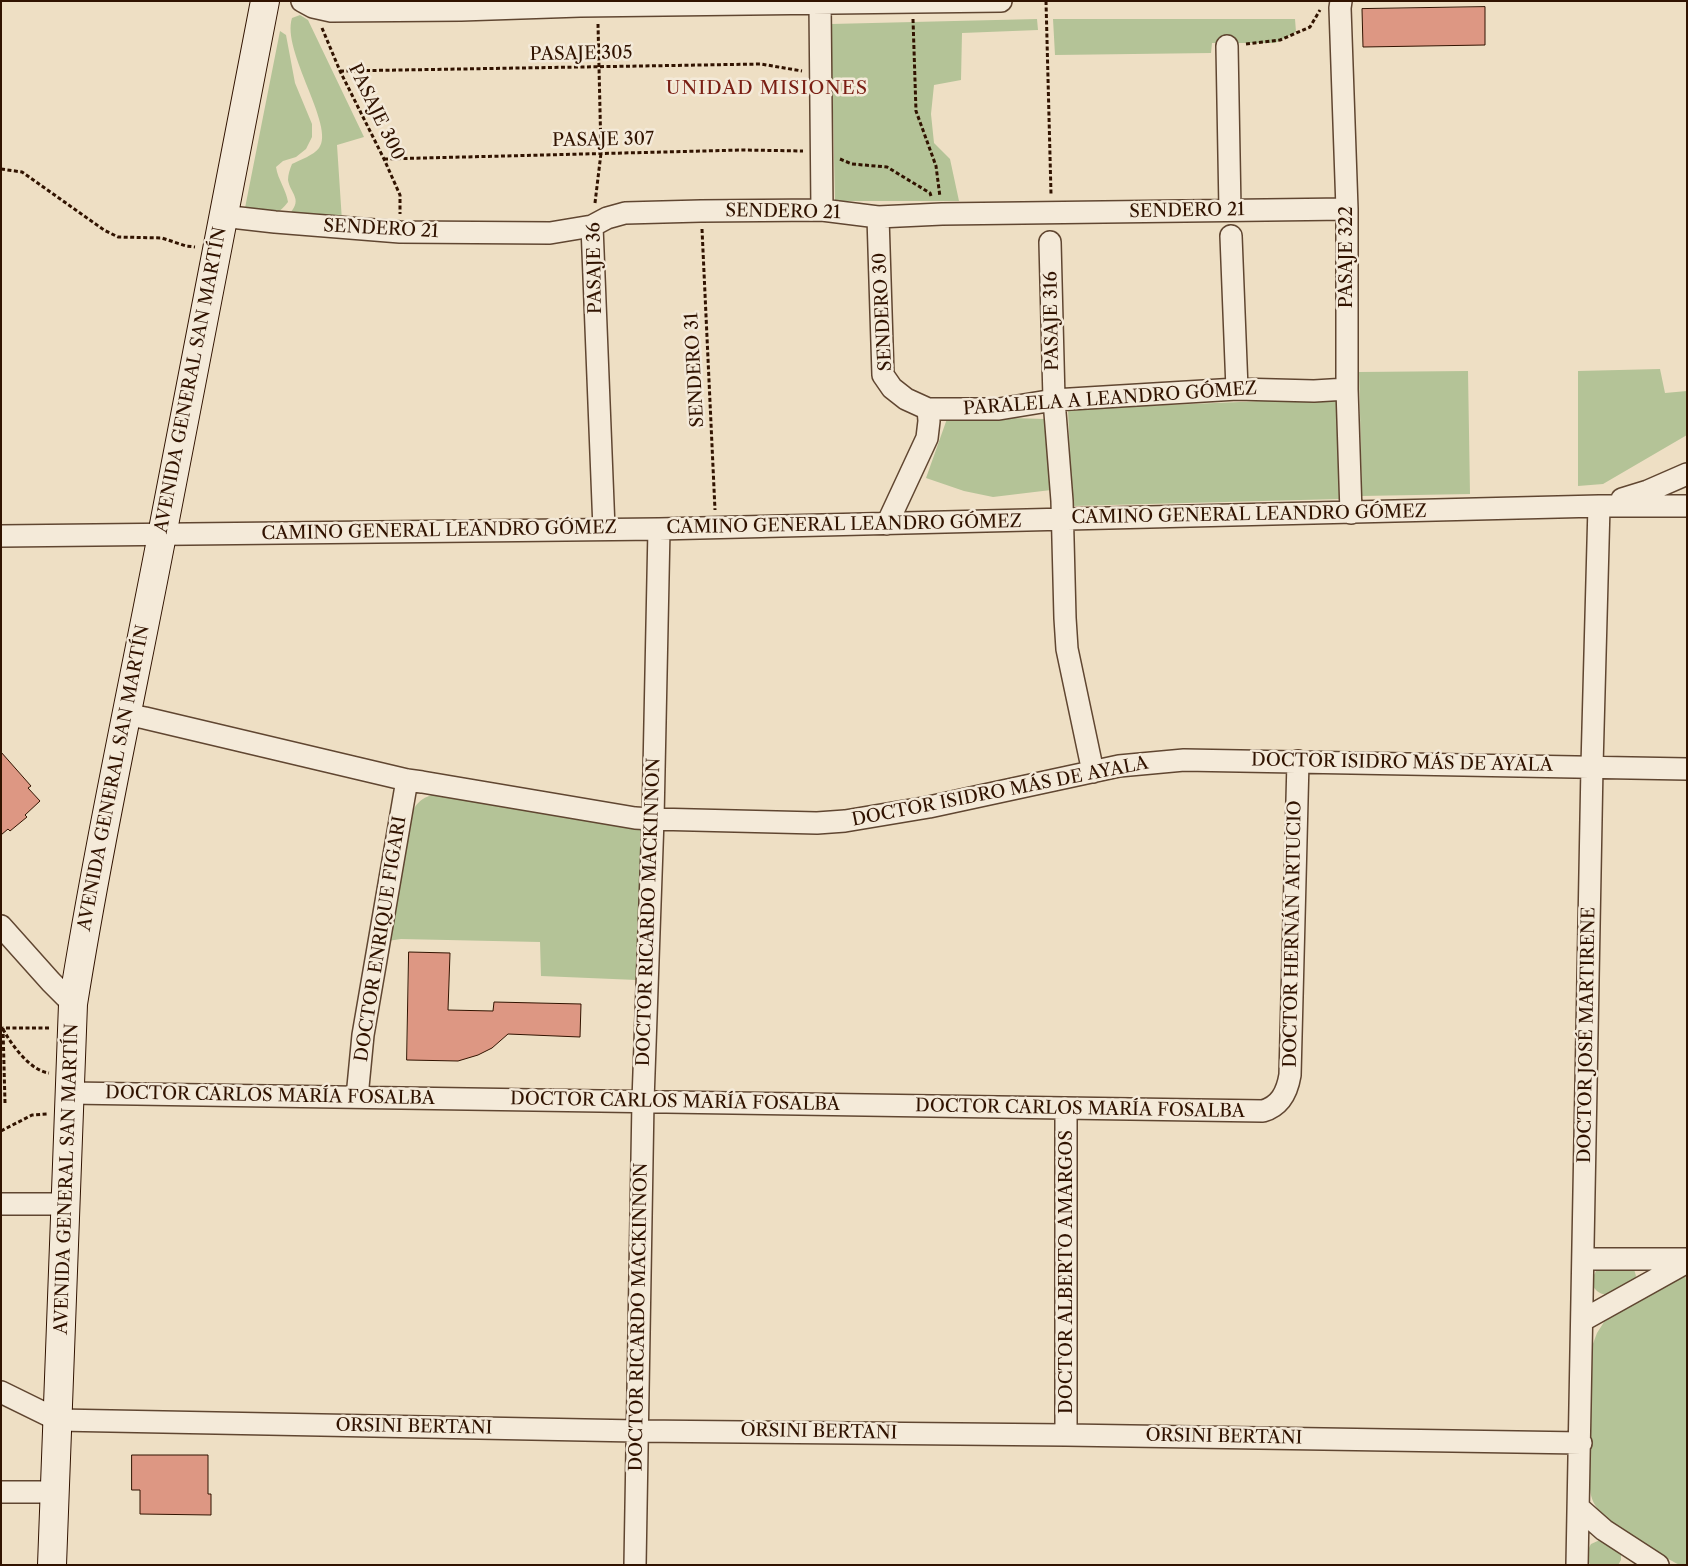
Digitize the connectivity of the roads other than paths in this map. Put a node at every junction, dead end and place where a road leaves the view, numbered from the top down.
1 (265, 1) edge
2 (1002, 1) edge
3 (1341, 1) edge
4 (844, 2) edge
5 (912, 2) edge
6 (820, 3) junction
7 (307, 4) edge
8 (586, 5) edge
9 (461, 6) edge
10 (1226, 46) road end
11 (1347, 209) junction
12 (822, 210) junction
13 (1230, 210) junction
14 (222, 216) junction
15 (878, 217) junction
16 (592, 226) junction
17 (1231, 236) dead end
18 (1050, 242) dead end
19 (1237, 389) junction
20 (1346, 389) junction
21 (906, 399) joint
22 (1054, 400) junction
23 (928, 409) junction
24 (1687, 474) edge
25 (1599, 506) junction
26 (1687, 506) edge
27 (1351, 513) junction
28 (1063, 519) junction
29 (887, 524) junction
30 (604, 529) junction
31 (659, 529) junction
32 (162, 534) junction
33 (1, 536) edge
34 (125, 714) junction
35 (1298, 761) junction
36 (1592, 766) junction
37 (1687, 769) edge
38 (1093, 772) junction
39 (407, 780) junction
40 (653, 819) junction
41 (1, 926) edge
42 (72, 1016) junction
43 (70, 1094) junction
44 (357, 1097) junction
45 (643, 1101) junction
46 (1279, 1103) joint
47 (1066, 1109) junction
48 (1, 1204) edge
49 (66, 1204) junction
50 (1584, 1259) junction
51 (1687, 1261) edge
52 (1582, 1320) junction
53 (1, 1392) edge
54 (58, 1420) junction
55 (637, 1430) junction
56 (1066, 1435) junction
57 (1580, 1443) junction
58 (1, 1492) edge
59 (55, 1492) junction
60 (1579, 1508) junction
61 (52, 1565) edge
62 (635, 1565) edge
63 (1577, 1565) edge
64 (1658, 1565) edge

1 - 14 main road, AVENIDA GENERAL SAN MARTÍN
2 - 5 street
3 - 11 street, PASAJE 322
4 - 5 street
4 - 6 street
6 - 8 street
6 - 12 street
7 - 9 street
8 - 9 street
10 - 13 street
11 - 13 street, SENDERO 21
11 - 20 street, PASAJE 322
12 - 15 street, SENDERO 21
12 - 16 street, SENDERO 21
13 - 15 street, SENDERO 21
14 - 16 street, SENDERO 21
14 - 32 main road, AVENIDA GENERAL SAN MARTÍN
15 - 21 street, SENDERO 30
16 - 30 street, PASAJE 36
17 - 19 street
18 - 22 street, PASAJE 316
19 - 20 street, PARALELA A LEANDRO GÓMEZ
19 - 22 street, PARALELA A LEANDRO GÓMEZ
20 - 27 street, PASAJE 322
21 - 23 street, PARALELA A LEANDRO GÓMEZ
22 - 23 street, PARALELA A LEANDRO GÓMEZ
22 - 28 street, PASAJE 316
23 - 29 street
24 - 25 street
25 - 26 street, CAMINO GENERAL LEANDRO GÓMEZ
25 - 27 street, CAMINO GENERAL LEANDRO GÓMEZ
25 - 36 street, DOCTOR JOSÉ MARTIRENE
27 - 28 street, CAMINO GENERAL LEANDRO GÓMEZ
28 - 29 street, CAMINO GENERAL LEANDRO GÓMEZ
28 - 38 street, PASAJE 316
29 - 31 street, CAMINO GENERAL LEANDRO GÓMEZ
30 - 31 street, CAMINO GENERAL LEANDRO GÓMEZ
30 - 32 street, CAMINO GENERAL LEANDRO GÓMEZ
31 - 40 street, DOCTOR RICARDO MACKINNON
32 - 33 street, CAMINO GENERAL LEANDRO GÓMEZ
32 - 34 main road, AVENIDA GENERAL SAN MARTÍN
34 - 39 street, DOCTOR ISIDRO MÁS DE AYALA
34 - 42 main road, AVENIDA GENERAL SAN MARTÍN
35 - 36 street, DOCTOR ISIDRO MÁS DE AYALA
35 - 38 street, DOCTOR ISIDRO MÁS DE AYALA
35 - 46 street, DOCTOR HERNÁN ARTUCIO
36 - 37 street, DOCTOR ISIDRO MÁS DE AYALA
36 - 50 street, DOCTOR JOSÉ MARTIRENE
38 - 40 street, DOCTOR ISIDRO MÁS DE AYALA
39 - 40 street, DOCTOR ISIDRO MÁS DE AYALA
39 - 44 street, DOCTOR ENRIQUE FIGARI
40 - 45 street, DOCTOR RICARDO MACKINNON
41 - 42 street
42 - 43 main road, AVENIDA GENERAL SAN MARTÍN
43 - 44 street, DOCTOR CARLOS MARÍA FOSALBA
43 - 49 main road, AVENIDA GENERAL SAN MARTÍN
44 - 45 street, DOCTOR CARLOS MARÍA FOSALBA
45 - 47 street, DOCTOR CARLOS MARÍA FOSALBA
45 - 55 street, DOCTOR RICARDO MACKINNON
46 - 47 street, DOCTOR CARLOS MARÍA FOSALBA
47 - 56 street, DOCTOR ALBERTO AMARGOS
48 - 49 street
49 - 54 main road, AVENIDA GENERAL SAN MARTÍN
50 - 51 street
50 - 52 street, DOCTOR JOSÉ MARTIRENE
51 - 52 street
52 - 57 street, DOCTOR JOSÉ MARTIRENE
53 - 54 street
54 - 55 street, ORSINI BERTANI
54 - 59 main road, AVENIDA GENERAL SAN MARTÍN
55 - 56 street, ORSINI BERTANI
55 - 62 street, DOCTOR RICARDO MACKINNON
56 - 57 street, ORSINI BERTANI
57 - 60 street, DOCTOR JOSÉ MARTIRENE
58 - 59 street
59 - 61 main road, AVENIDA GENERAL SAN MARTÍN
60 - 63 street, DOCTOR JOSÉ MARTIRENE
60 - 64 street

